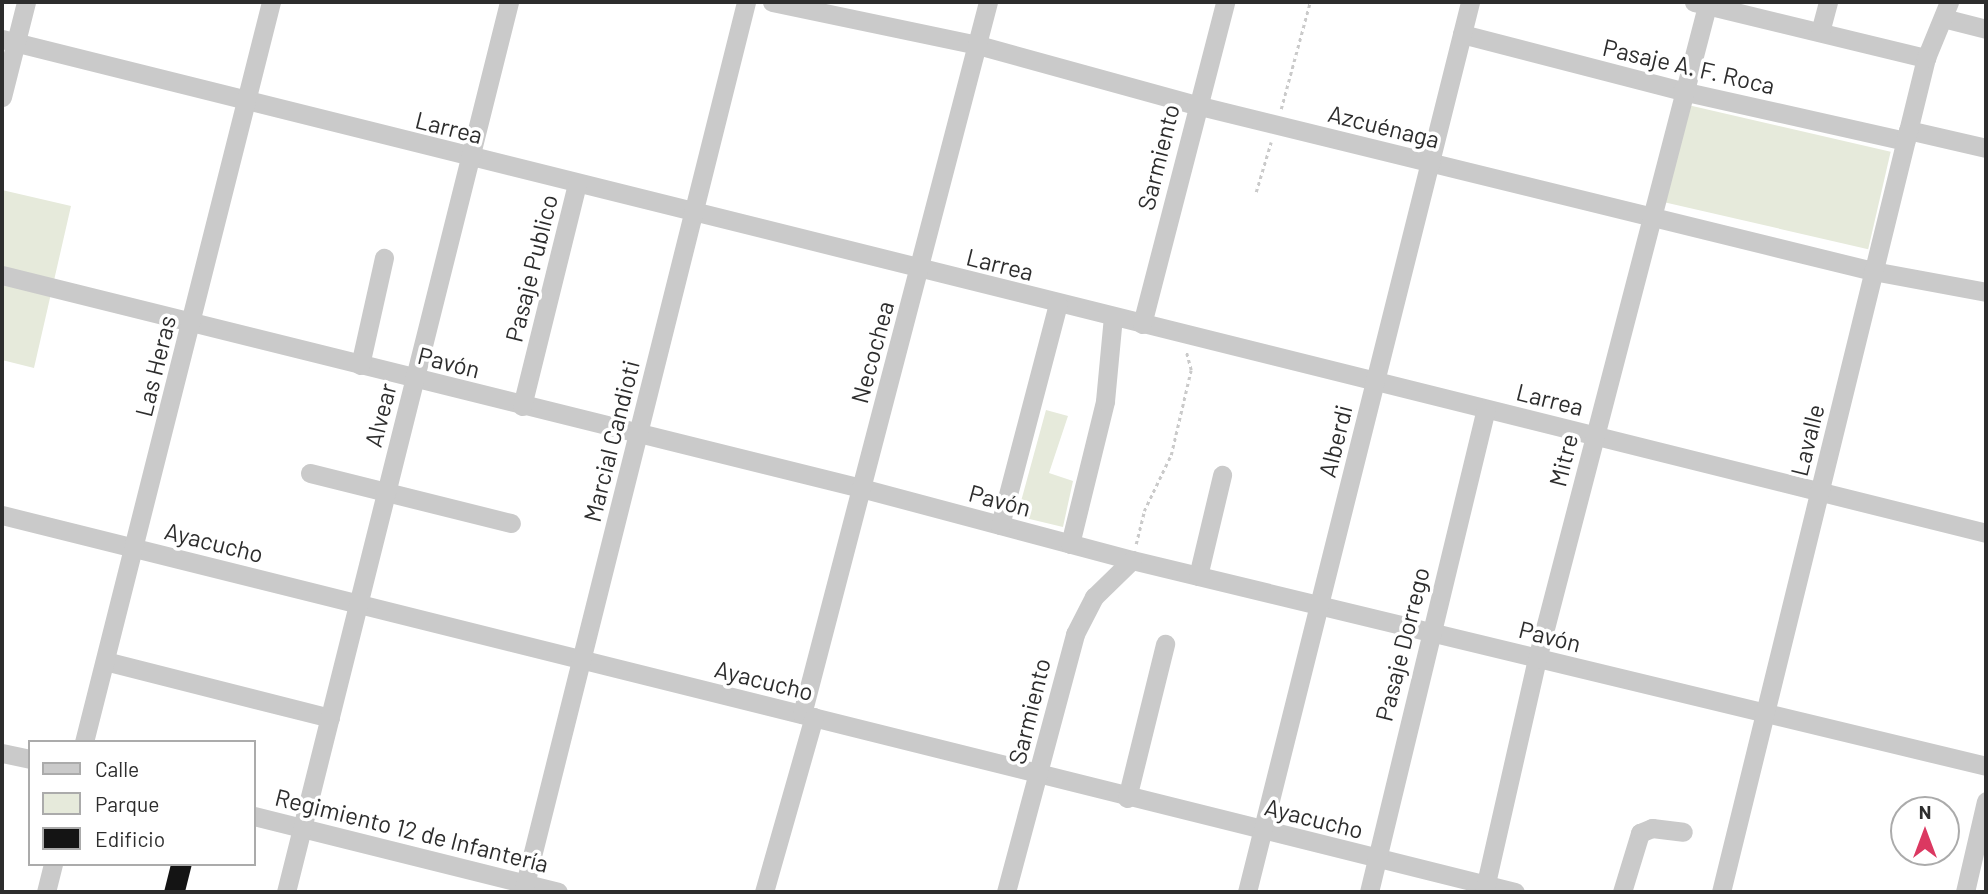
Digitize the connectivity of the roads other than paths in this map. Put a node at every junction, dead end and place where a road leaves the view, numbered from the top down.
1 (26, 2) edge
2 (271, 2) edge
3 (509, 2) edge
4 (746, 2) edge
5 (772, 2) edge
6 (988, 2) edge
7 (1224, 2) edge
8 (1470, 2) edge
9 (1828, 2) edge
10 (1703, 3) edge
11 (1946, 10) edge
12 (1986, 29) edge
13 (1820, 32) junction
14 (1462, 34) junction
15 (8, 40) edge
16 (978, 45) junction
17 (1926, 58) junction
18 (1682, 91) junction
19 (2, 97) edge
20 (246, 101) junction
21 (1196, 105) junction
22 (1907, 136) junction
23 (1986, 148) edge
24 (467, 156) junction
25 (1430, 163) junction
26 (577, 184) junction
27 (692, 213) junction
28 (1652, 214) junction
29 (384, 258) dead end
30 (919, 269) junction
31 (1873, 271) junction
32 (2, 275) edge
33 (1986, 292) edge
34 (1058, 304) junction
35 (1113, 317) junction
36 (191, 322) junction
37 (1142, 324) junction
38 (360, 365) junction
39 (414, 379) junction
40 (1376, 382) junction
41 (522, 405) junction
42 (1486, 409) junction
43 (638, 432) junction
44 (1594, 436) junction
45 (310, 473) dead end
46 (1222, 475) dead end
47 (861, 488) junction
48 (1820, 491) junction
49 (387, 492) junction
50 (2, 514) edge
51 (512, 523) dead end
52 (1000, 525) junction
53 (1986, 533) edge
54 (1070, 544) junction
55 (135, 548) junction
56 (1132, 561) junction
57 (1198, 576) junction
58 (360, 603) junction
59 (1320, 604) junction
60 (1430, 630) junction
61 (1165, 643) dead end
62 (1537, 659) junction
63 (582, 660) junction
64 (105, 661) junction
65 (1766, 712) junction
66 (808, 716) junction
67 (330, 718) junction
68 (85, 740) edge
69 (2, 752) edge
70 (28, 759) edge
71 (1986, 766) edge
72 (1038, 775) junction
73 (1127, 798) junction
74 (1986, 801) edge
75 (256, 816) edge
76 (302, 828) junction
77 (1264, 830) junction
78 (1683, 832) dead end
79 (1377, 859) junction
80 (52, 866) edge
81 (524, 888) edge
82 (1485, 889) edge
83 (46, 892) edge
84 (286, 892) edge
85 (558, 892) edge
86 (764, 892) edge
87 (1006, 892) edge
88 (1247, 892) edge
89 (1369, 892) edge
90 (1515, 892) edge
91 (1622, 892) edge
92 (1721, 892) edge
93 (1965, 892) edge

1 - 15 street
2 - 20 street, Las Heras
3 - 24 street, Alvear
4 - 27 street, Marcial Candioti
5 - 16 street, Azcuénaga
6 - 16 street, Necochea
7 - 21 street, Sarmiento
8 - 14 street, Alberdi
9 - 13 street
10 - 13 street
10 - 18 street, Mitre
11 - 12 street
11 - 17 street, Lavalle
13 - 17 street
14 - 18 street, Pasaje A. F. Roca
14 - 25 street, Alberdi
15 - 19 street
15 - 20 street, Larrea
16 - 21 street, Azcuénaga
16 - 30 street, Necochea
17 - 22 street, Lavalle
18 - 22 street, Pasaje A. F. Roca
18 - 28 street, Mitre
20 - 24 street, Larrea
20 - 36 street, Las Heras
21 - 25 street, Azcuénaga
21 - 37 street, Sarmiento
22 - 23 street, Pasaje A. F. Roca
22 - 31 street, Lavalle
24 - 26 street, Larrea
24 - 39 street, Alvear
25 - 28 street, Azcuénaga
25 - 40 street, Alberdi
26 - 27 street, Larrea
26 - 41 street, Pasaje Publico
27 - 30 street, Larrea
27 - 43 street, Marcial Candioti
28 - 31 street, Azcuénaga
28 - 44 street, Mitre
29 - 38 street
30 - 34 street, Larrea
30 - 47 street, Necochea
31 - 33 street, Azcuénaga
31 - 48 street, Lavalle
32 - 36 street, Pavón
34 - 35 street, Larrea
34 - 52 street
35 - 37 street, Larrea
35 - 54 street
36 - 38 street, Pavón
36 - 55 street, Las Heras
37 - 40 street, Larrea
38 - 39 street, Pavón
39 - 41 street, Pavón
39 - 49 street, Alvear
40 - 42 street, Larrea
40 - 59 street, Alberdi
41 - 43 street, Pavón
42 - 44 street, Larrea
42 - 60 street, Pasaje Dorrego
43 - 47 street, Pavón
43 - 63 street, Marcial Candioti
44 - 48 street, Larrea
44 - 62 street, Mitre
45 - 49 street
46 - 57 street
47 - 52 street, Pavón
47 - 66 street, Necochea
48 - 53 street, Larrea
48 - 65 street, Lavalle
49 - 51 street
49 - 58 street, Alvear
50 - 55 street, Ayacucho
52 - 54 street, Pavón
54 - 56 street, Pavón
55 - 58 street, Ayacucho
55 - 64 street, Las Heras
56 - 57 street, Pavón
56 - 72 street, Sarmiento
57 - 59 street, Pavón
58 - 63 street, Ayacucho
58 - 67 street, Alvear
59 - 60 street, Pavón
59 - 77 street, Alberdi
60 - 62 street, Pavón
60 - 79 street, Pasaje Dorrego
61 - 73 street
62 - 65 street, Pavón
62 - 82 street, Mitre
63 - 66 street, Ayacucho
63 - 81 street, Marcial Candioti
64 - 67 street
64 - 68 street, Las Heras
65 - 71 street, Pavón
65 - 92 street, Lavalle
66 - 72 street, Ayacucho
66 - 86 street, Necochea
67 - 76 street, Alvear
69 - 70 street
72 - 73 street, Ayacucho
72 - 87 street, Sarmiento
73 - 77 street, Ayacucho
74 - 93 street
75 - 76 street, Regimiento 12 de Infantería
76 - 81 street, Regimiento 12 de Infantería
76 - 84 street, Alvear
77 - 79 street, Ayacucho
77 - 88 street, Alberdi
78 - 91 street
79 - 82 street, Ayacucho
79 - 89 street, Pasaje Dorrego
80 - 83 street
81 - 85 street, Regimiento 12 de Infantería
82 - 90 street, Ayacucho

